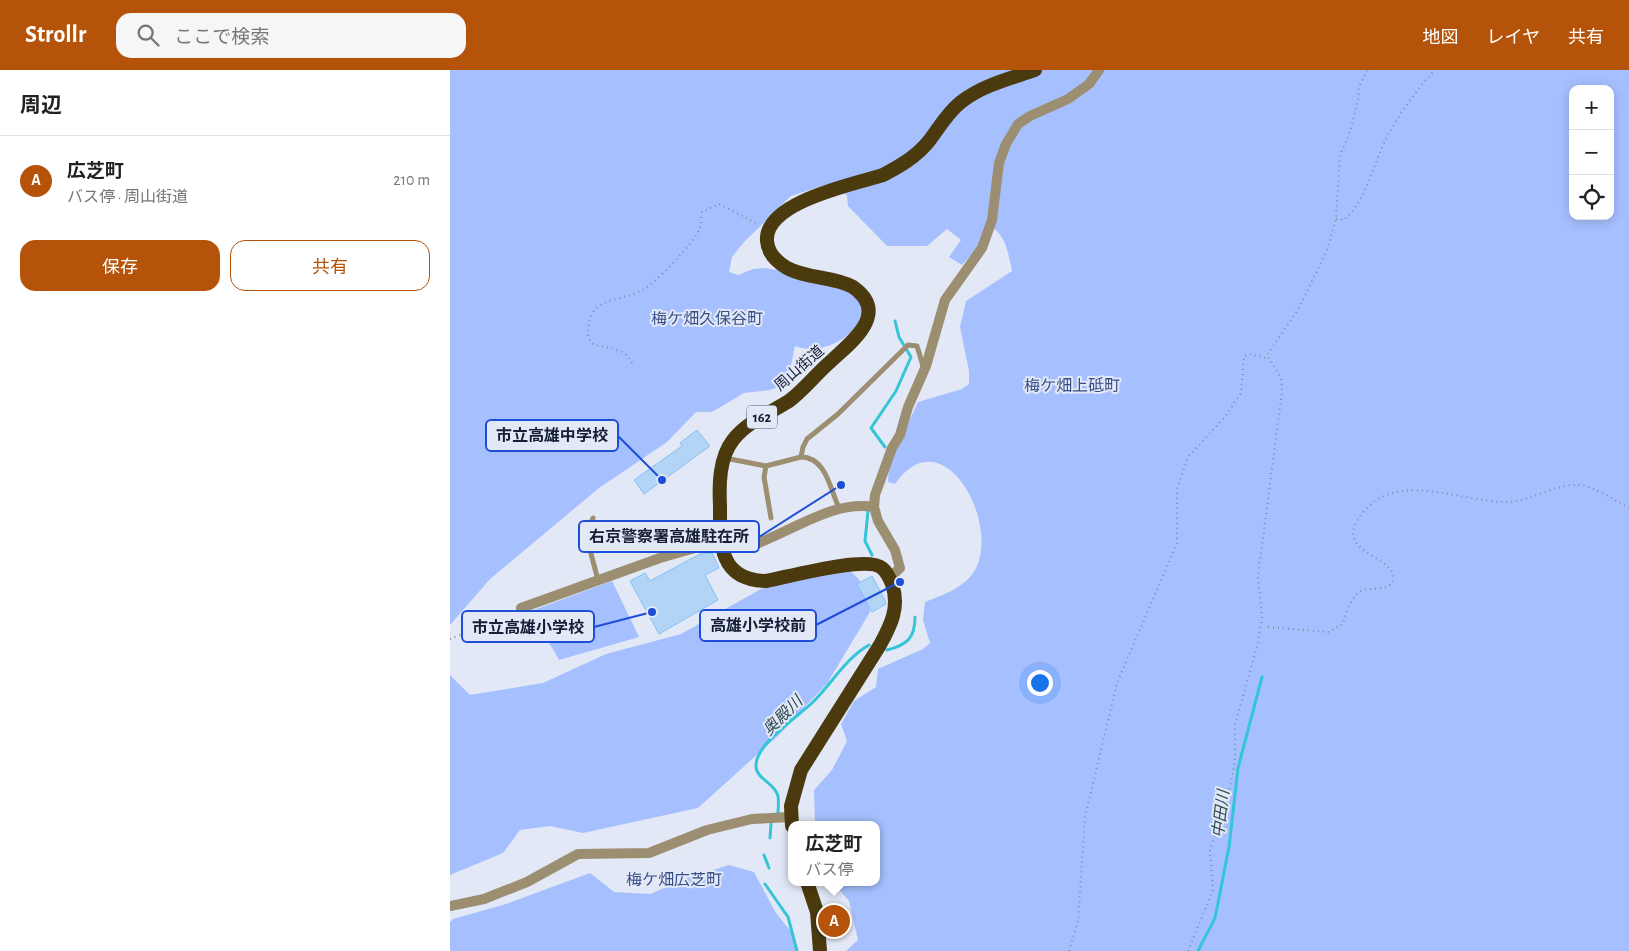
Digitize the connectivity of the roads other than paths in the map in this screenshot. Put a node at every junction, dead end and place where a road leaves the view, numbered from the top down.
1 (1035, 70) edge
2 (1100, 70) edge
3 (924, 373) junction
4 (801, 457) junction
5 (724, 458) junction
6 (766, 466) junction
7 (874, 507) junction
8 (839, 508) junction
9 (593, 518) dead end
10 (771, 518) dead end
11 (720, 547) junction
12 (747, 548) dead end
13 (889, 578) junction
14 (598, 580) junction
15 (521, 608) road end
16 (791, 821) edge
17 (808, 886) edge
18 (450, 906) edge
19 (820, 951) edge

1 - 5 highway, 周山街道 / 162
2 - 3 street
3 - 4 lane
3 - 7 street
4 - 6 lane
4 - 8 lane
5 - 6 lane
5 - 11 highway, 周山街道 / 162
6 - 10 lane
7 - 8 street
7 - 13 street
8 - 12 street
9 - 14 lane
11 - 13 highway
11 - 14 street
13 - 16 highway
14 - 15 street
16 - 18 street
17 - 19 highway

